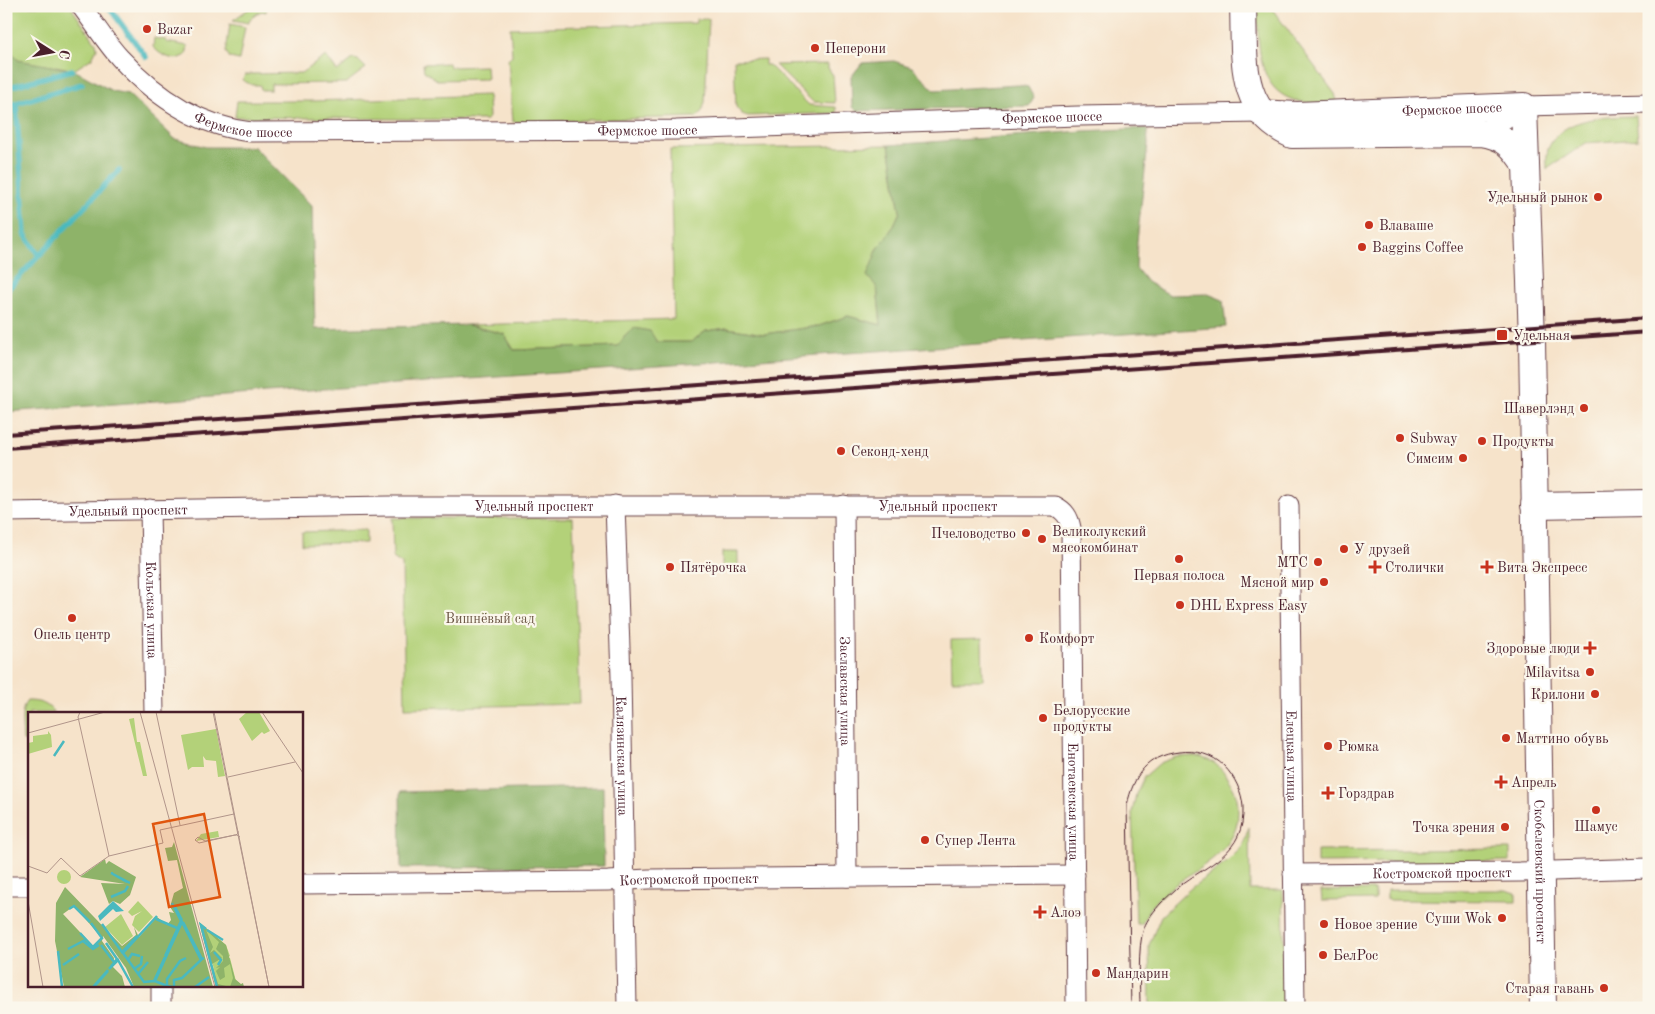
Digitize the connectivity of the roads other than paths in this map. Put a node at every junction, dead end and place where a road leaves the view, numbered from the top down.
1 (81, 6) edge
2 (1243, 6) edge
3 (1649, 103) edge
4 (1524, 106) junction
5 (1262, 113) junction
6 (1480, 132) junction
7 (1526, 166) junction
8 (1649, 503) edge
9 (615, 505) junction
10 (844, 505) junction
11 (1289, 505) dead end
12 (1534, 505) junction
13 (150, 509) junction
14 (1061, 509) joint
15 (6, 512) edge
16 (154, 712) edge
17 (1649, 868) edge
18 (1540, 871) junction
19 (1294, 874) junction
20 (1075, 875) junction
21 (848, 877) junction
22 (625, 880) junction
23 (302, 884) edge
24 (6, 886) edge
25 (28, 886) edge
26 (160, 986) edge
27 (161, 1008) edge
28 (627, 1008) edge
29 (1076, 1008) edge
30 (1295, 1008) edge
31 (1543, 1008) edge

1 - 5 street, Фермское шоссе
2 - 5 street
3 - 4 street, Фермское шоссе
4 - 5 street, Фермское шоссе
4 - 6 street, Фермское шоссе
4 - 7 street, Скобелевский проспект
5 - 6 street, Фермское шоссе
6 - 7 street
7 - 12 street, Скобелевский проспект
8 - 12 street
9 - 10 street, Удельный проспект
9 - 13 street, Удельный проспект
9 - 22 street, Калязинская улица
10 - 14 street, Удельный проспект
10 - 21 street, Заславская улица
11 - 19 street, Елецкая улица
12 - 18 street, Скобелевский проспект
13 - 15 street, Удельный проспект
13 - 16 street, Кольская улица
14 - 20 street, Енотаевская улица
17 - 18 street, Костромской проспект
18 - 19 street, Костромской проспект
18 - 31 street, Скобелевский проспект
19 - 30 street, Елецкая улица
20 - 21 street, Костромской проспект
20 - 29 street, Енотаевская улица
21 - 22 street, Костромской проспект
22 - 23 street, Костромской проспект
22 - 28 street, Калязинская улица
24 - 25 street
26 - 27 street

